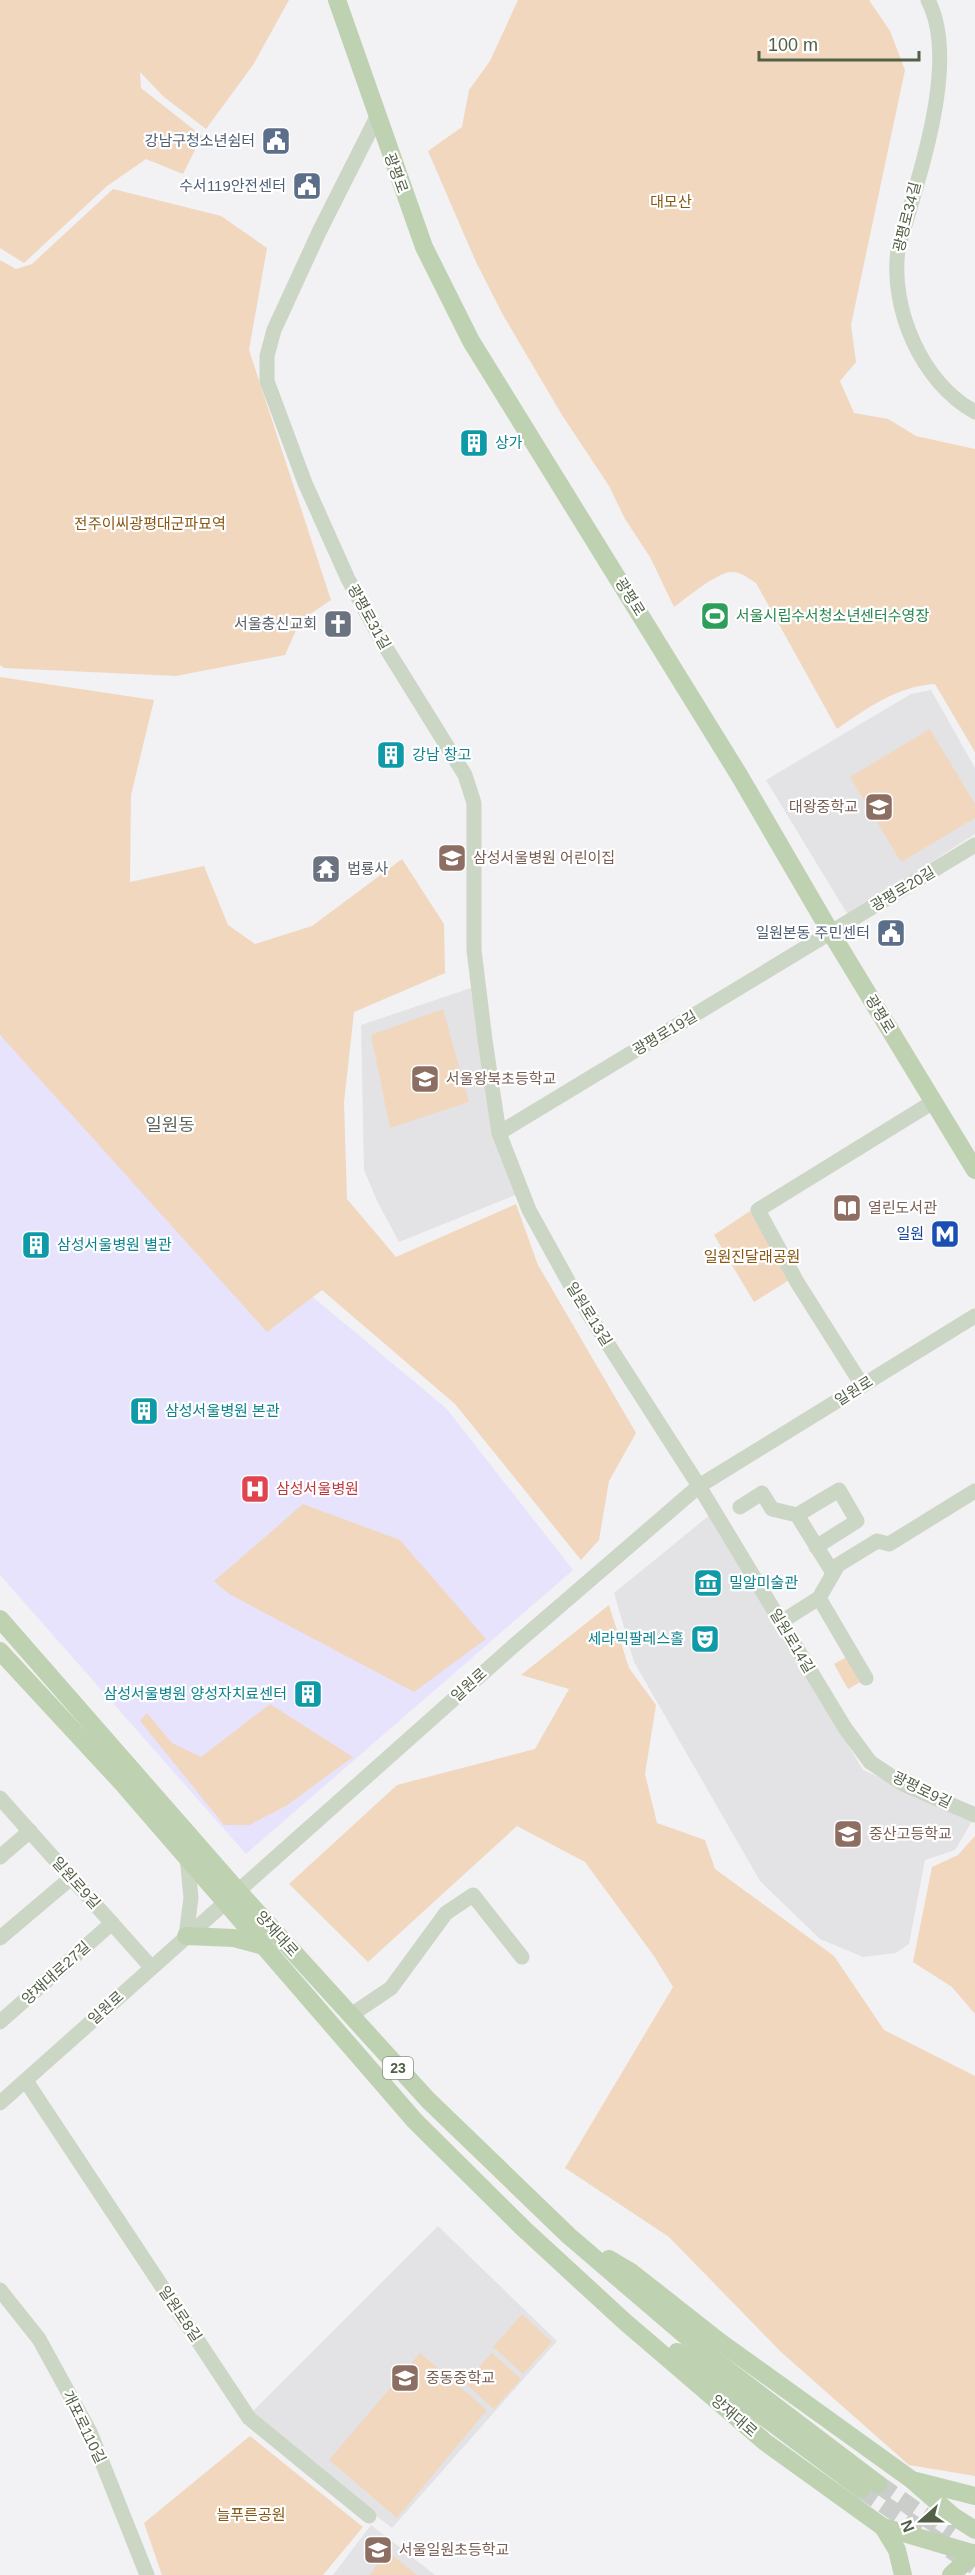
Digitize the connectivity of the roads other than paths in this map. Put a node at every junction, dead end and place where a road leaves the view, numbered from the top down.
1 (337, 0) edge
2 (927, 0) edge
3 (377, 117) junction
4 (975, 412) edge
5 (975, 845) edge
6 (831, 933) junction
7 (933, 1102) junction
8 (499, 1133) junction
9 (975, 1170) edge
10 (975, 1316) edge
11 (862, 1386) junction
12 (699, 1486) junction
13 (975, 1491) edge
14 (740, 1507) dead end
15 (797, 1515) junction
16 (816, 1547) junction
17 (833, 1573) junction
18 (819, 1598) junction
19 (0, 1619) edge
20 (781, 1622) junction
21 (0, 1651) edge
22 (866, 1678) dead end
23 (870, 1762) joint
24 (0, 1798) edge
25 (975, 1815) edge
26 (30, 1832) junction
27 (0, 1857) edge
28 (187, 1857) junction
29 (70, 1878) junction
30 (231, 1895) junction
31 (112, 1923) junction
32 (186, 1936) junction
33 (0, 1938) edge
34 (266, 1947) junction
35 (522, 1957) dead end
36 (151, 1967) junction
37 (351, 2016) junction
38 (0, 2022) edge
39 (26, 2081) junction
40 (0, 2103) edge
41 (524, 2229) junction
42 (569, 2236) junction
43 (0, 2290) edge
44 (912, 2480) junction
45 (975, 2496) edge
46 (369, 2516) dead end
47 (884, 2527) junction
48 (975, 2530) edge
49 (975, 2554) edge
50 (147, 2575) edge
51 (903, 2575) edge
52 (951, 2575) edge

1 - 3 main road, 광평로
2 - 4 street, 광평로34길
3 - 6 main road, 광평로
3 - 8 street, 광평로31길
5 - 6 street, 광평로20길
6 - 7 main road, 광평로
6 - 8 street, 광평로19길
7 - 9 main road, 광평로
7 - 11 street
8 - 12 street, 일원로13길
10 - 11 street, 일원로
11 - 12 street, 일원로
12 - 20 street, 일원로14길
12 - 30 street, 일원로
13 - 17 street
14 - 15 street
15 - 16 street
15 - 16 street
16 - 17 street
17 - 18 street
18 - 20 street
18 - 22 street
19 - 30 main road, 양재대로 / 23
20 - 23 street, 일원로14길
21 - 28 main road, 양재대로 / 23
23 - 25 street, 광평로9길
24 - 26 street, 일원로9길
26 - 27 street
26 - 29 street, 일원로9길
28 - 30 main road, 양재대로 / 23
28 - 32 street
29 - 31 street, 일원로9길
29 - 33 street
30 - 32 street, 일원로
30 - 34 main road, 양재대로 / 23
30 - 37 main road, 양재대로 / 23
31 - 36 street, 일원로9길
31 - 38 street, 양재대로27길
32 - 34 main road
32 - 36 street, 일원로
34 - 41 main road, 양재대로 / 23
35 - 37 street
36 - 39 street, 일원로
37 - 42 main road, 양재대로 / 23
39 - 40 street, 일원로
39 - 46 street, 일원로8길
41 - 42 main road, 양재대로
41 - 47 main road, 양재대로 / 23
42 - 44 main road, 양재대로 / 23
43 - 50 street, 개포로110길
44 - 45 main road
44 - 48 main road, 양재대로 / 23
47 - 49 main road, 양재대로
47 - 51 main road, 23
49 - 52 main road

